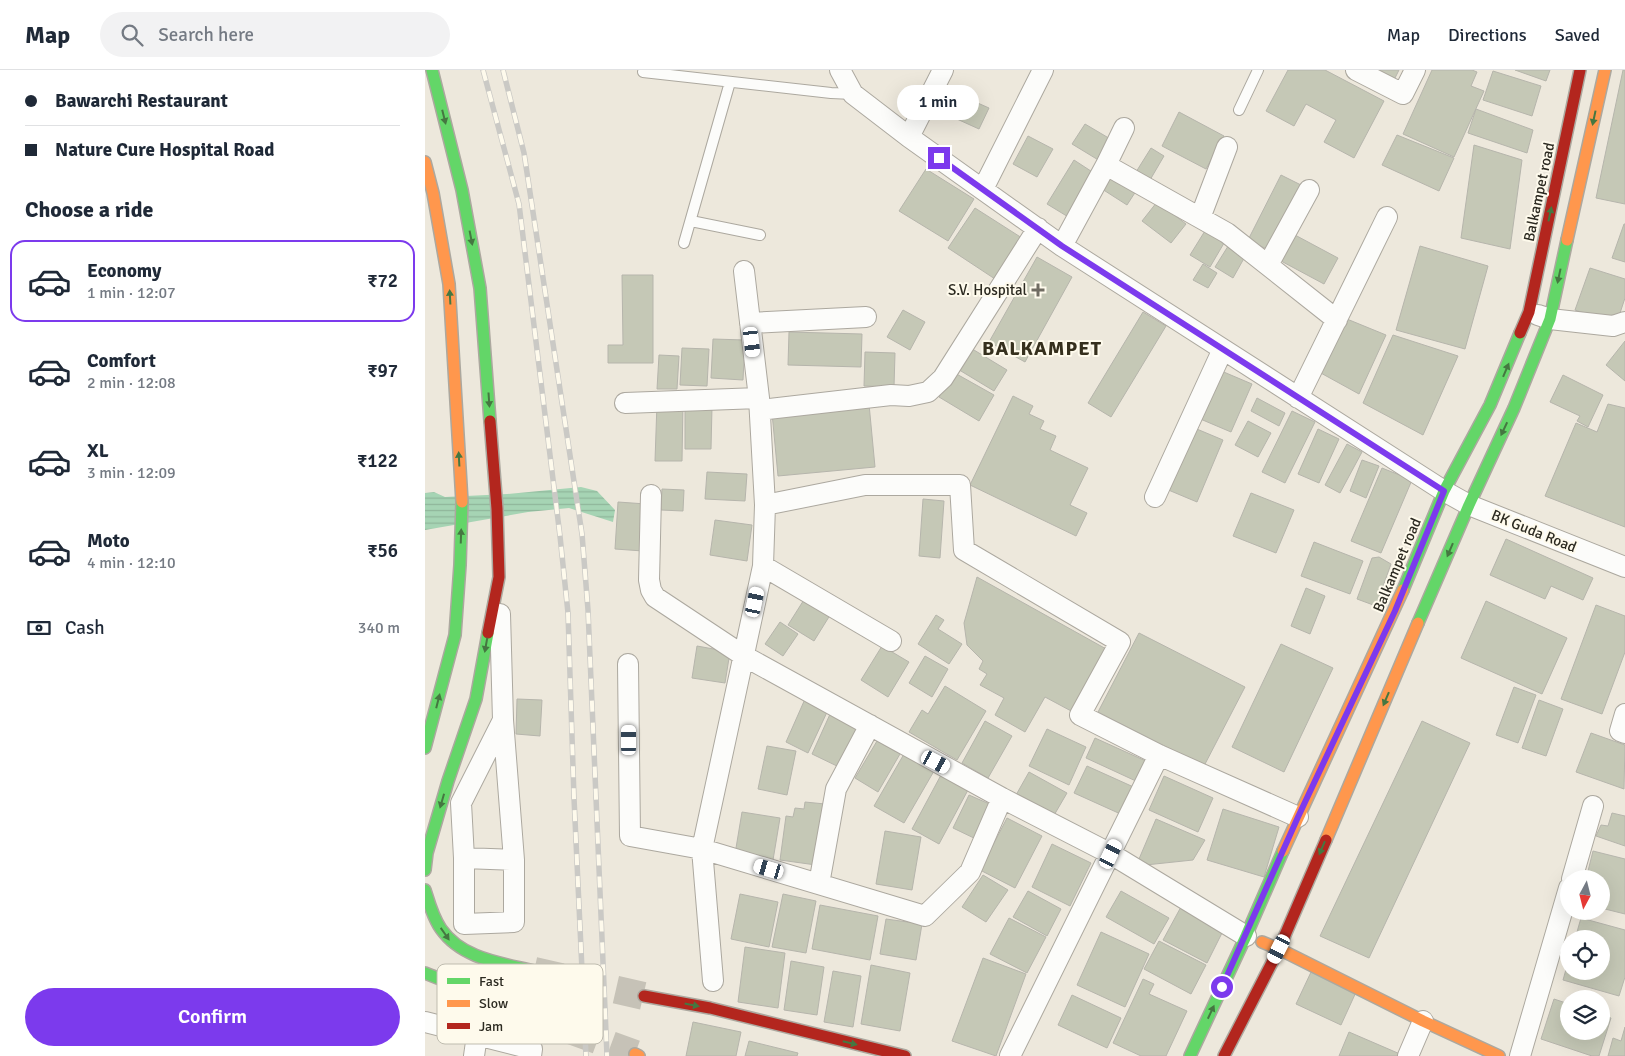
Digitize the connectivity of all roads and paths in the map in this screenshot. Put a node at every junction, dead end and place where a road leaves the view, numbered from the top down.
1 (432, 70) edge
2 (840, 70) edge
3 (943, 70) edge
4 (1043, 70) edge
5 (1258, 70) edge
6 (1356, 70) edge
7 (1415, 70) edge
8 (1580, 70) edge
9 (1605, 70) edge
10 (643, 72) dead end
11 (730, 82) junction
12 (853, 94) junction
13 (1239, 110) dead end
14 (1124, 128) dead end
15 (909, 137) junction
16 (1227, 147) dead end
17 (425, 162) edge
18 (1106, 165) junction
19 (983, 189) junction
20 (1309, 190) dead end
21 (451, 213) junction
22 (1387, 217) dead end
23 (1200, 218) junction
24 (691, 221) junction
25 (1038, 228) junction
26 (760, 235) dead end
27 (684, 243) dead end
28 (1062, 246) junction
29 (1268, 265) junction
30 (744, 272) dead end
31 (1529, 312) junction
32 (866, 317) dead end
33 (1549, 319) junction
34 (1337, 320) junction
35 (1625, 322) edge
36 (750, 323) junction
37 (1223, 349) junction
38 (1298, 398) junction
39 (625, 403) dead end
40 (760, 404) junction
41 (1444, 491) junction
42 (651, 495) dead end
43 (1155, 497) dead end
44 (765, 504) junction
45 (1469, 505) junction
46 (763, 566) junction
47 (1625, 567) edge
48 (499, 570) junction
49 (891, 641) dead end
50 (744, 656) junction
51 (628, 664) dead end
52 (1625, 714) edge
53 (503, 720) junction
54 (870, 725) junction
55 (1625, 733) edge
56 (425, 748) edge
57 (1159, 756) junction
58 (1002, 798) junction
59 (1593, 806) dead end
60 (1298, 817) junction
61 (702, 849) junction
62 (1111, 854) junction
63 (464, 858) junction
64 (514, 860) junction
65 (425, 870) edge
66 (1574, 870) edge
67 (819, 884) junction
68 (425, 890) edge
69 (1560, 919) edge
70 (1246, 936) junction
71 (1279, 949) junction
72 (505, 964) edge
73 (425, 973) edge
74 (437, 978) edge
75 (713, 981) dead end
76 (644, 996) tunnel mouth
77 (1423, 1021) junction
78 (513, 1044) edge
79 (531, 1056) edge
80 (905, 1056) edge
81 (1010, 1056) edge
82 (1190, 1056) edge
83 (1224, 1056) edge
84 (1408, 1056) edge
85 (1499, 1056) edge
86 (1520, 1056) edge

1 -> 21 street
2 - 12 street
3 - 15 street
4 - 19 street
5 - 13 lane
6 - 7 street
31 -> 8 street, Balkampet road
9 -> 33 street
10 - 11 lane
11 - 12 lane
11 - 24 lane
12 - 15 street, BK Guda Road
14 - 18 street
15 - 19 street, BK Guda Road
16 - 23 street
17 - 21 street
18 - 23 street
18 - 28 street
19 - 25 street, BK Guda Road
20 - 29 street
21 -> 48 street
56 -> 21 street
22 - 34 street
23 - 29 street
24 - 26 lane
24 - 27 lane
25 - 28 street, BK Guda Road
25 - 40 street
28 - 37 street, BK Guda Road
29 - 34 street
30 - 36 street
31 - 33 street
41 -> 31 street, Balkampet road
32 - 36 street
33 - 35 street
33 -> 45 street
34 - 38 street
36 - 40 street
37 - 38 street, BK Guda Road
37 - 43 street
38 - 41 street, BK Guda Road
39 - 40 street
40 - 44 street
41 - 45 street, BK Guda Road
41 - 60 street, Balkampet road
42 - 50 street
44 - 46 street
44 - 57 street
45 - 47 street, BK Guda Road
45 -> 71 street
46 - 49 street
46 - 50 street
48 - 53 street
48 -> 65 street
50 - 54 street
50 - 61 street
51 - 61 street
52 - 55 street
53 - 63 street
53 - 64 street
54 - 58 street
54 - 67 street
57 - 60 street
57 - 62 street
58 - 62 street
58 - 67 street
59 - 66 street
60 - 70 street, Balkampet road
61 - 67 street
61 - 75 street
62 - 70 street
62 - 81 street
63 - 64 street
63 - 64 street
68 -> 72 street
69 - 86 street
70 - 71 street
82 -> 70 street, Balkampet road
71 - 77 street
71 - 83 street
73 - 74 street
76 -> 80 street
77 - 84 street
77 - 85 street
78 - 79 street

